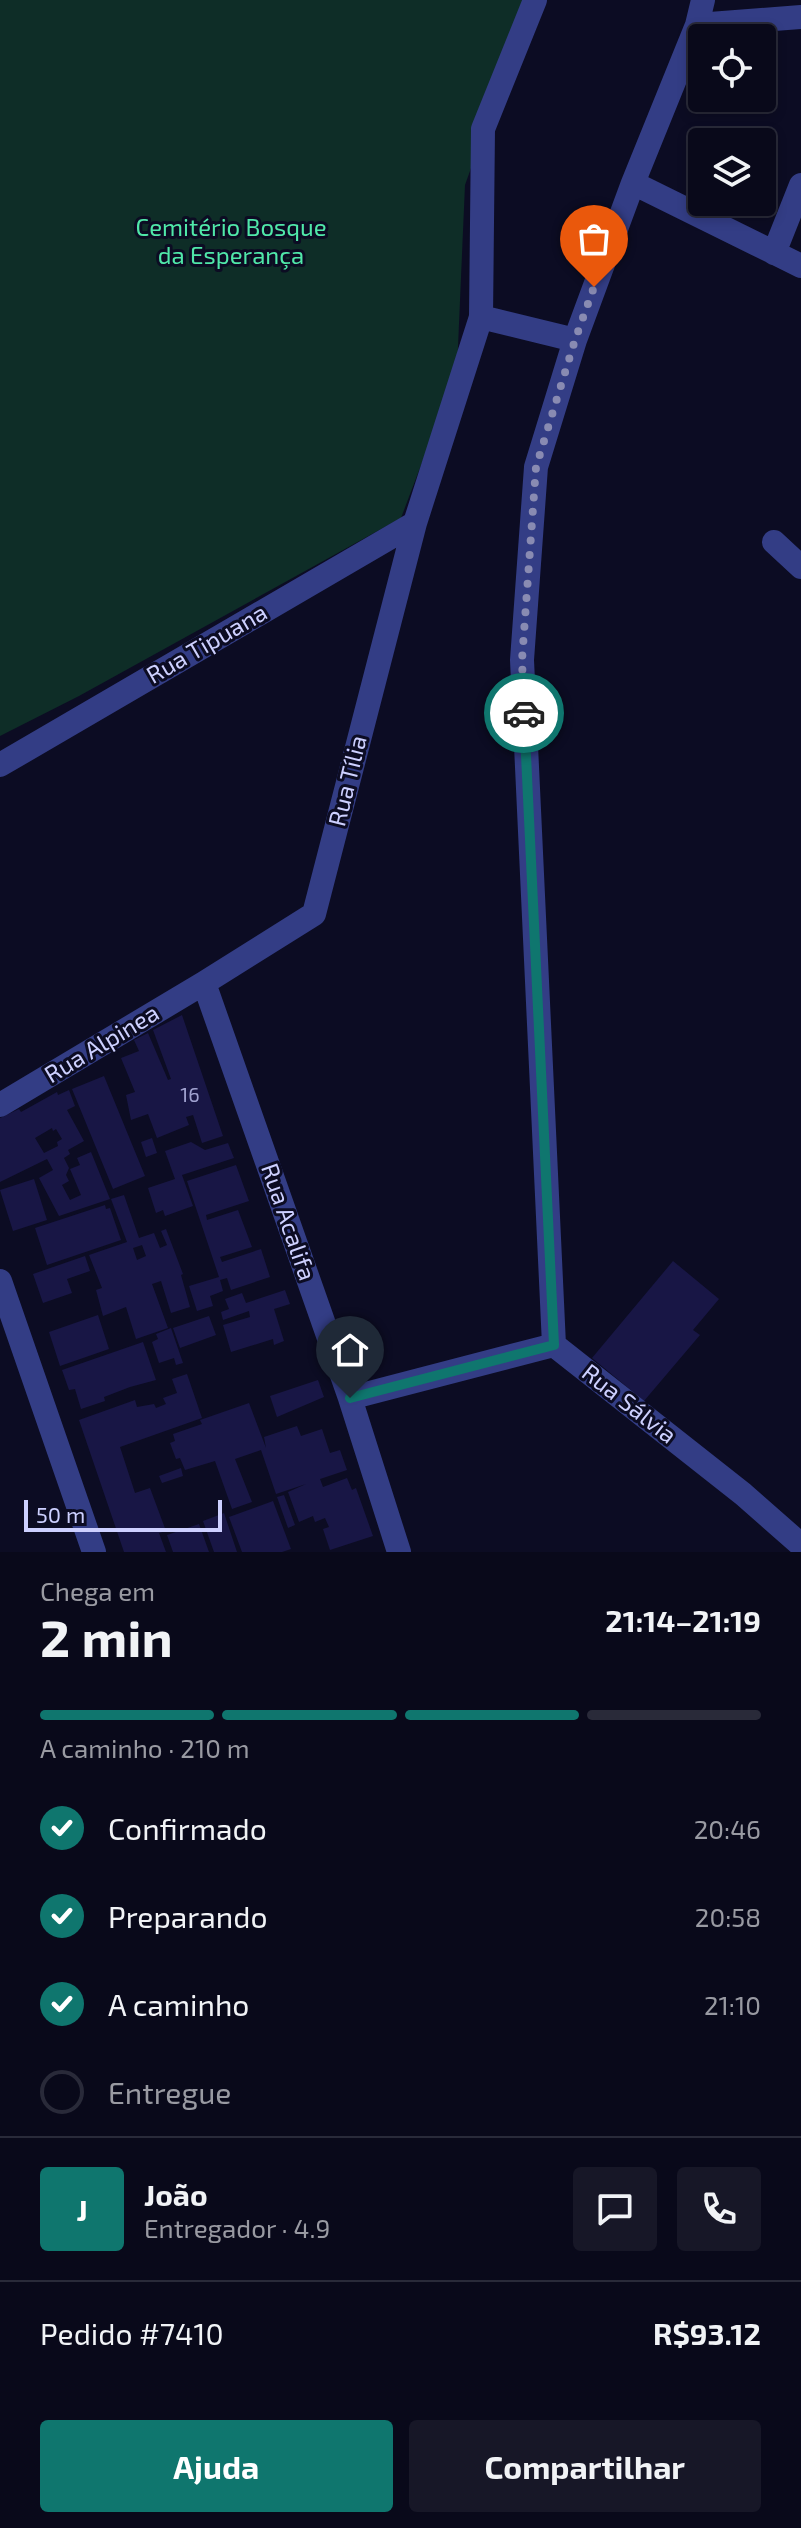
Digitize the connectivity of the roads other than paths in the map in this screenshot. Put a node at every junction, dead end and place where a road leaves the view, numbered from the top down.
1 (535, 0) edge
2 (703, 0) edge
3 (801, 17) edge
4 (697, 24) edge
5 (710, 24) edge
6 (688, 47) edge
7 (633, 183) junction
8 (801, 185) edge
9 (774, 253) junction
10 (801, 266) edge
11 (481, 317) junction
12 (575, 340) junction
13 (415, 523) junction
14 (774, 542) dead end
15 (801, 567) edge
16 (0, 765) edge
17 (204, 983) junction
18 (0, 1105) edge
19 (0, 1281) edge
20 (554, 1345) junction
21 (350, 1398) junction
22 (801, 1545) edge
23 (94, 1552) edge
24 (399, 1552) edge

1 - 11 street, Rua Tília
2 - 4 street
3 - 5 street
6 - 7 street
7 - 9 street
7 - 12 street
8 - 9 street
9 - 10 street
11 - 12 street
11 - 13 street, Rua Tília
12 - 20 street
13 - 16 street, Rua Tipuana
13 - 17 street, Rua Tília
14 - 15 street
17 - 18 street, Rua Alpinea
17 - 21 street, Rua Acalifa
19 - 23 street
20 - 21 street
20 - 22 street, Rua Sálvia
21 - 24 street, Rua Acalifa

